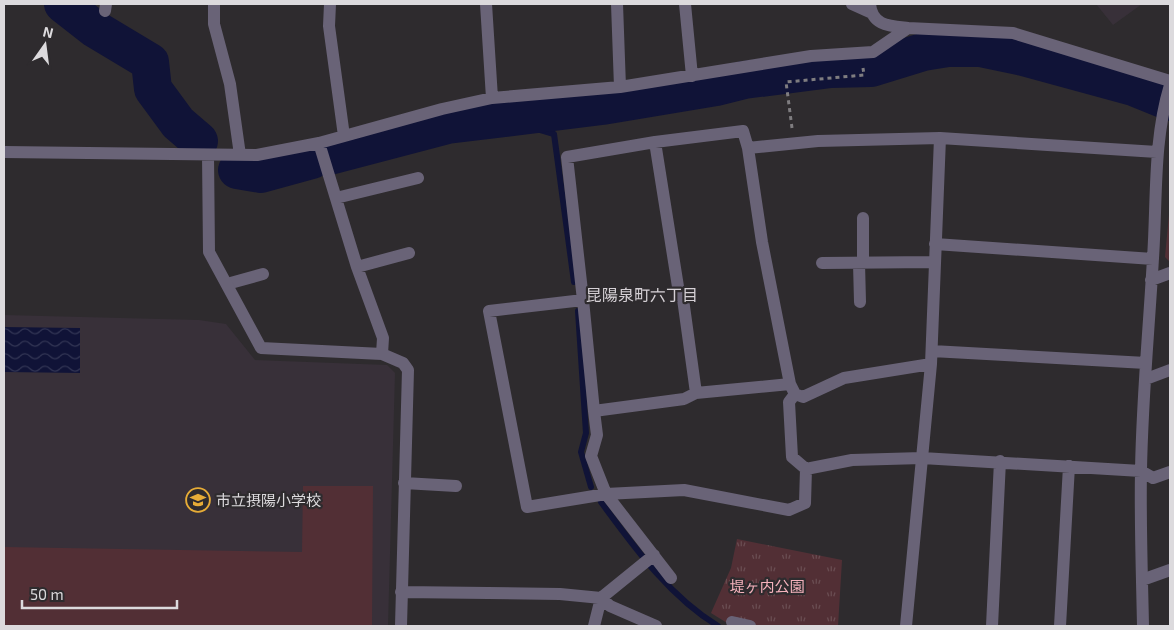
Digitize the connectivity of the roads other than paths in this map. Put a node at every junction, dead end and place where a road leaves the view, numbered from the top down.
1 (214, 4) edge
2 (330, 4) edge
3 (486, 4) edge
4 (618, 4) edge
5 (685, 4) edge
6 (852, 4) edge
7 (871, 8) edge
8 (908, 28) junction
9 (692, 76) junction
10 (1170, 85) edge
11 (620, 87) junction
12 (492, 98) junction
13 (344, 136) junction
14 (940, 138) junction
15 (655, 142) junction
16 (319, 143) junction
17 (748, 148) junction
18 (4, 152) edge
19 (1158, 152) junction
20 (208, 155) junction
21 (240, 155) junction
22 (418, 178) dead end
23 (336, 198) junction
24 (863, 218) dead end
25 (935, 244) junction
26 (409, 253) dead end
27 (1153, 259) junction
28 (934, 262) junction
29 (822, 263) dead end
30 (861, 263) junction
31 (357, 267) junction
32 (1170, 273) edge
33 (263, 274) dead end
34 (1151, 280) junction
35 (226, 284) junction
36 (583, 300) junction
37 (860, 302) dead end
38 (382, 354) junction
39 (932, 357) junction
40 (1146, 363) junction
41 (1170, 370) edge
42 (1146, 379) junction
43 (792, 389) junction
44 (696, 393) junction
45 (594, 411) junction
46 (922, 458) junction
47 (1000, 461) junction
48 (1070, 466) junction
49 (806, 469) junction
50 (1141, 471) junction
51 (1170, 472) edge
52 (404, 482) junction
53 (456, 486) dead end
54 (606, 494) junction
55 (654, 555) junction
56 (1170, 570) edge
57 (671, 578) dead end
58 (1142, 580) junction
59 (401, 592) junction
60 (601, 598) junction
61 (732, 622) dead end
62 (401, 626) edge
63 (594, 626) edge
64 (656, 626) edge
65 (750, 626) edge
66 (906, 626) edge
67 (992, 626) edge
68 (1060, 626) edge
69 (1142, 626) edge

1 - 21 street
2 - 13 street
3 - 12 street
4 - 11 street
5 - 9 street
6 - 7 street
7 - 8 street
8 - 9 street
8 - 10 street
9 - 11 street
10 - 19 street
11 - 12 street
12 - 13 street
13 - 16 street
14 - 17 street
14 - 19 street
14 - 25 street
15 - 17 street
15 - 36 street
15 - 44 street
16 - 21 street
16 - 23 street
17 - 43 street
18 - 20 street
19 - 27 street
20 - 21 street
20 - 35 street
22 - 23 street
23 - 31 street
24 - 30 street
25 - 27 street
25 - 28 street
26 - 31 street
27 - 34 street
28 - 30 street
28 - 39 street
29 - 30 street
30 - 37 street
31 - 38 street
32 - 34 street
33 - 35 street
34 - 40 street
35 - 38 street
36 - 45 street
36 - 54 street
38 - 52 street
39 - 40 street
39 - 43 street
39 - 46 street
40 - 42 street
41 - 42 street
42 - 50 street
43 - 44 street
43 - 49 street
44 - 45 street
45 - 54 street
46 - 47 street
46 - 49 street
46 - 66 street
47 - 48 street
47 - 67 street
48 - 50 street
48 - 68 street
49 - 54 street
50 - 51 street
50 - 58 street
52 - 53 street
52 - 59 street
54 - 55 street
55 - 57 street
55 - 60 street
56 - 58 street
58 - 69 street
59 - 60 street
59 - 62 street
60 - 63 street
60 - 64 street
61 - 65 street

